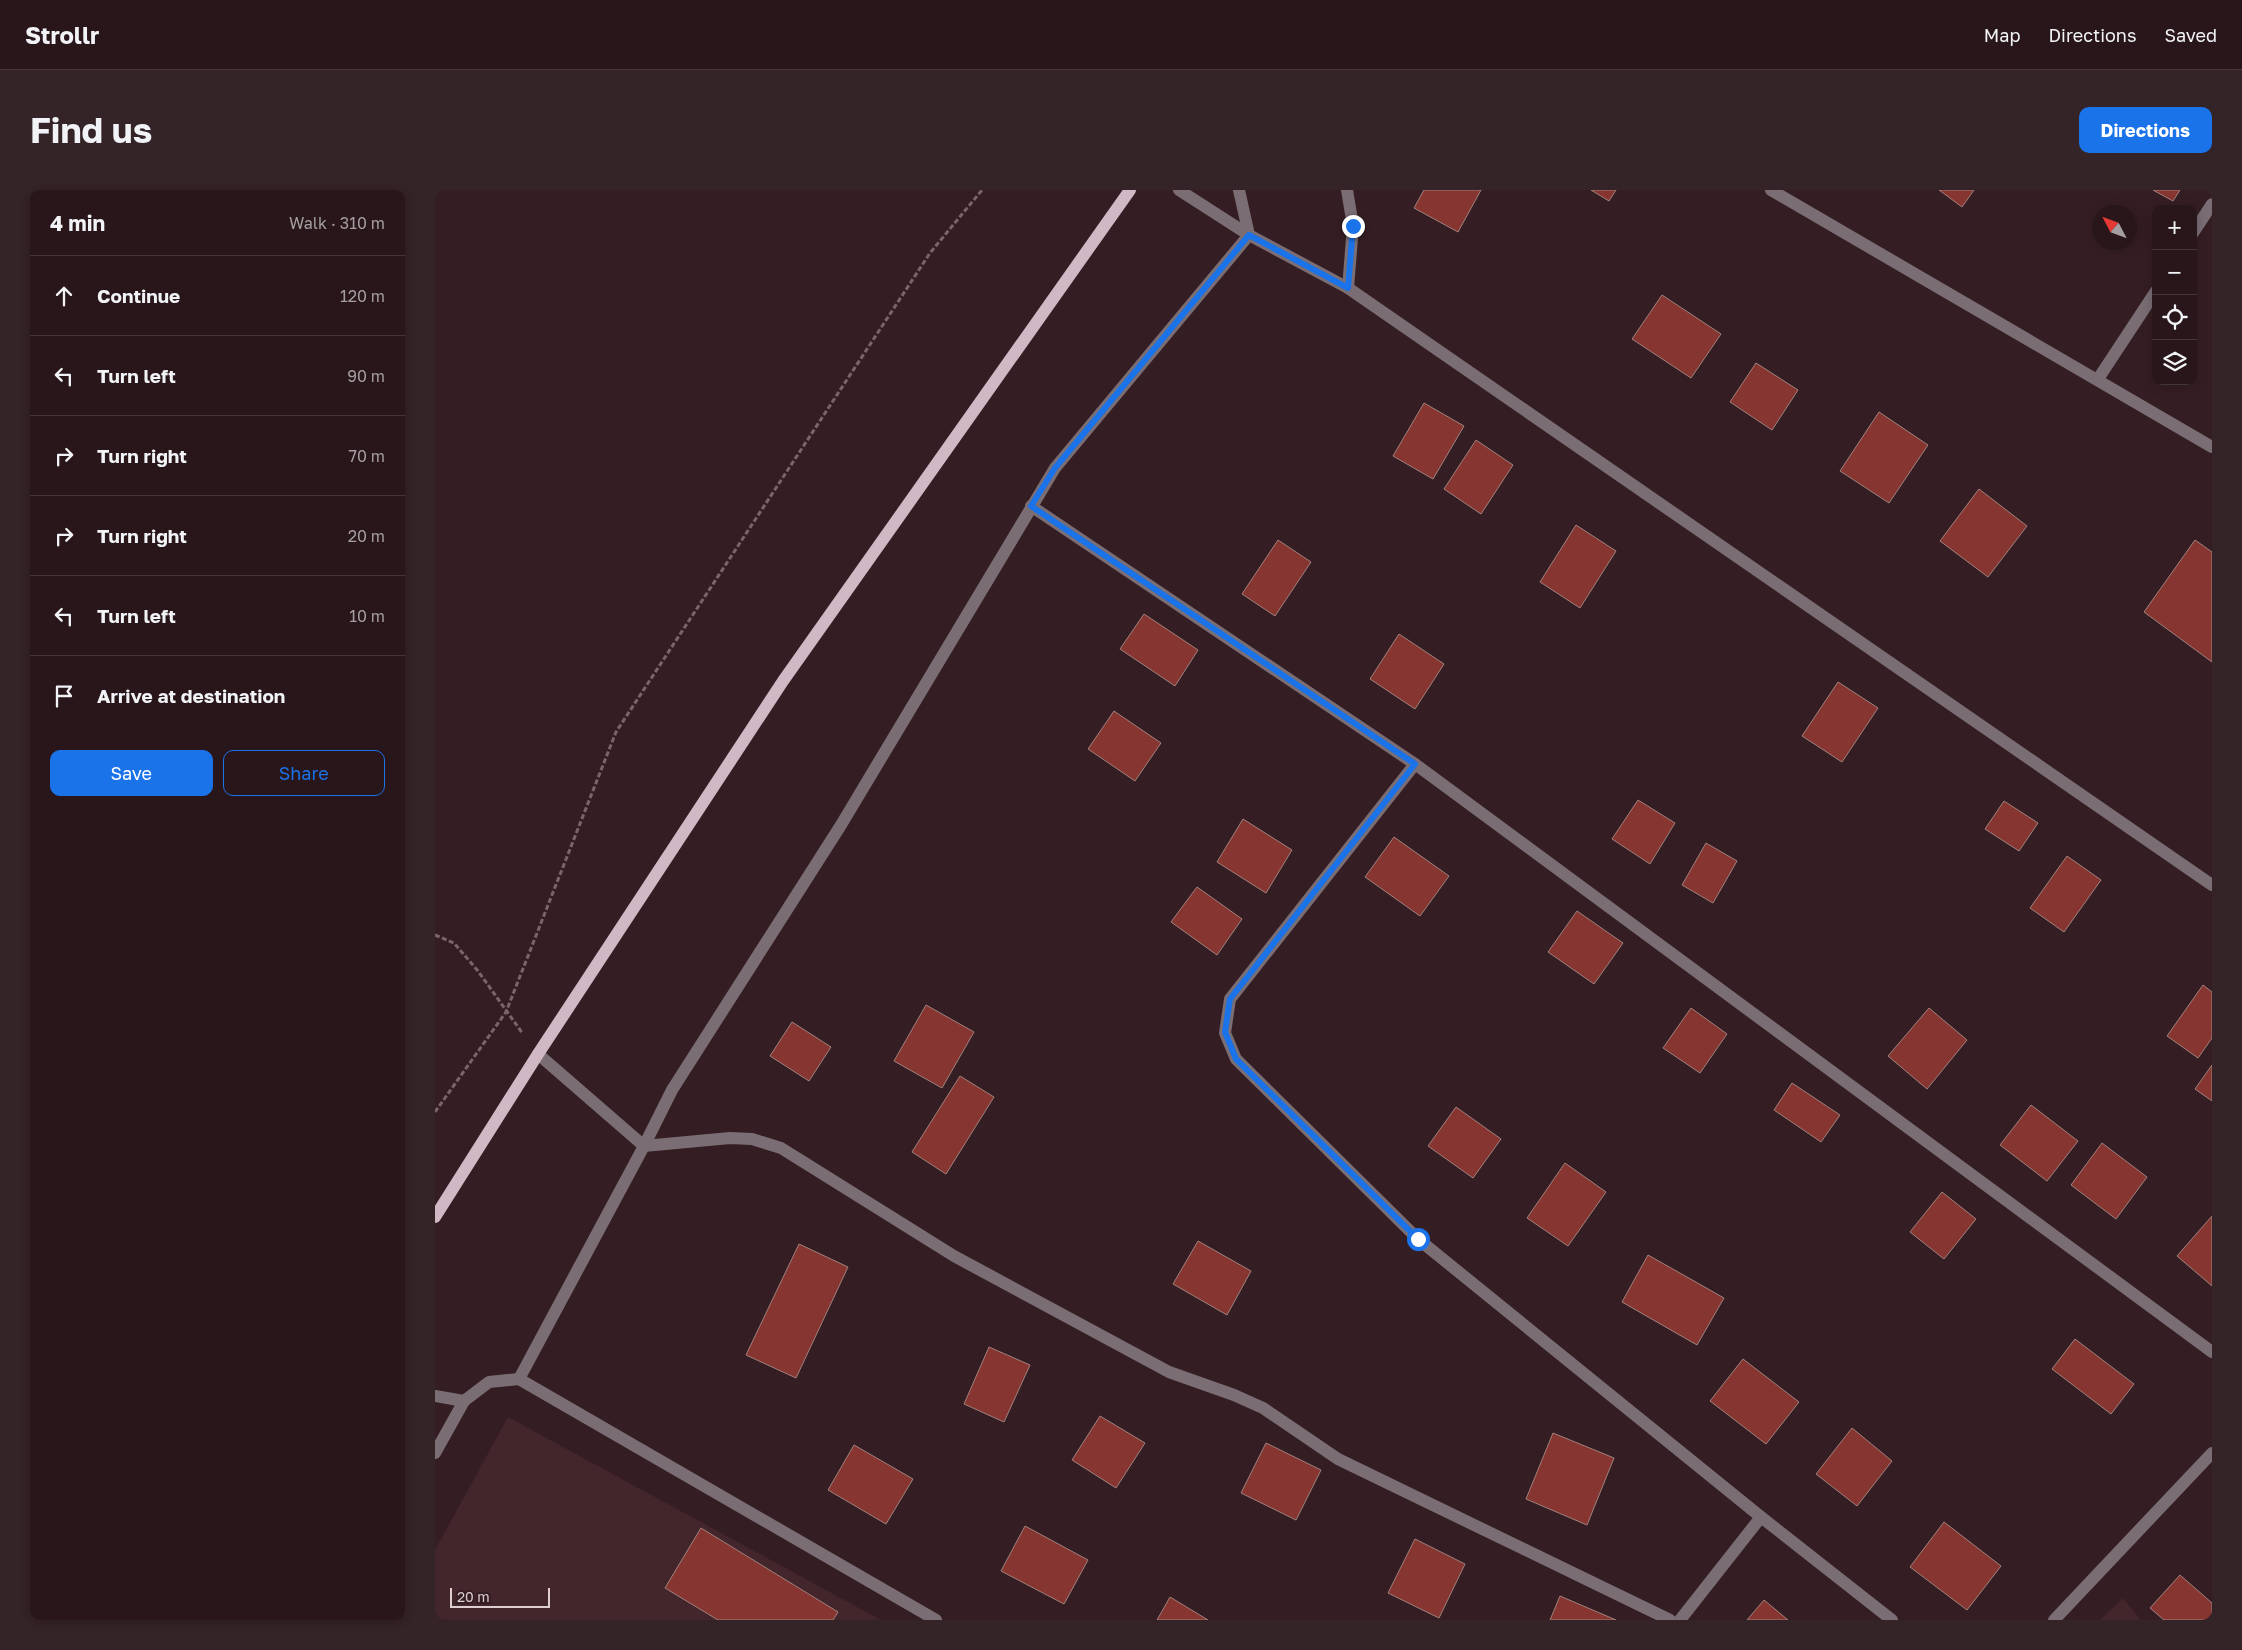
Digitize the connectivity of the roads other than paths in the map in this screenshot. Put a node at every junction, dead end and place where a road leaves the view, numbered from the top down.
1 (1130, 190) edge
2 (1179, 190) edge
3 (1239, 190) edge
4 (1347, 190) edge
5 (1771, 190) edge
6 (2212, 204) edge
7 (2197, 227) edge
8 (1249, 235) junction
9 (1348, 288) junction
10 (2153, 295) edge
11 (2098, 379) junction
12 (2212, 447) edge
13 (1031, 506) junction
14 (1415, 764) junction
15 (2212, 885) edge
16 (538, 1054) junction
17 (644, 1146) junction
18 (435, 1217) edge
19 (2212, 1352) edge
20 (519, 1379) junction
21 (435, 1396) edge
22 (464, 1401) junction
23 (435, 1453) edge
24 (2212, 1453) edge
25 (1761, 1517) junction
26 (936, 1620) edge
27 (1670, 1620) edge
28 (1679, 1620) edge
29 (1892, 1620) edge
30 (2054, 1620) edge

1 - 16 main road
2 - 8 street
3 - 8 street
4 - 9 street
5 - 11 street
6 - 7 street
8 - 9 street
8 - 13 street
9 - 15 street
10 - 11 street
11 - 12 street
13 - 14 street
13 - 17 street
14 - 19 street
14 - 25 street
16 - 17 street
16 - 18 main road
17 - 20 street
17 - 27 street
20 - 22 street
20 - 26 street
21 - 22 street
22 - 23 street
24 - 30 street
25 - 28 street
25 - 29 street

